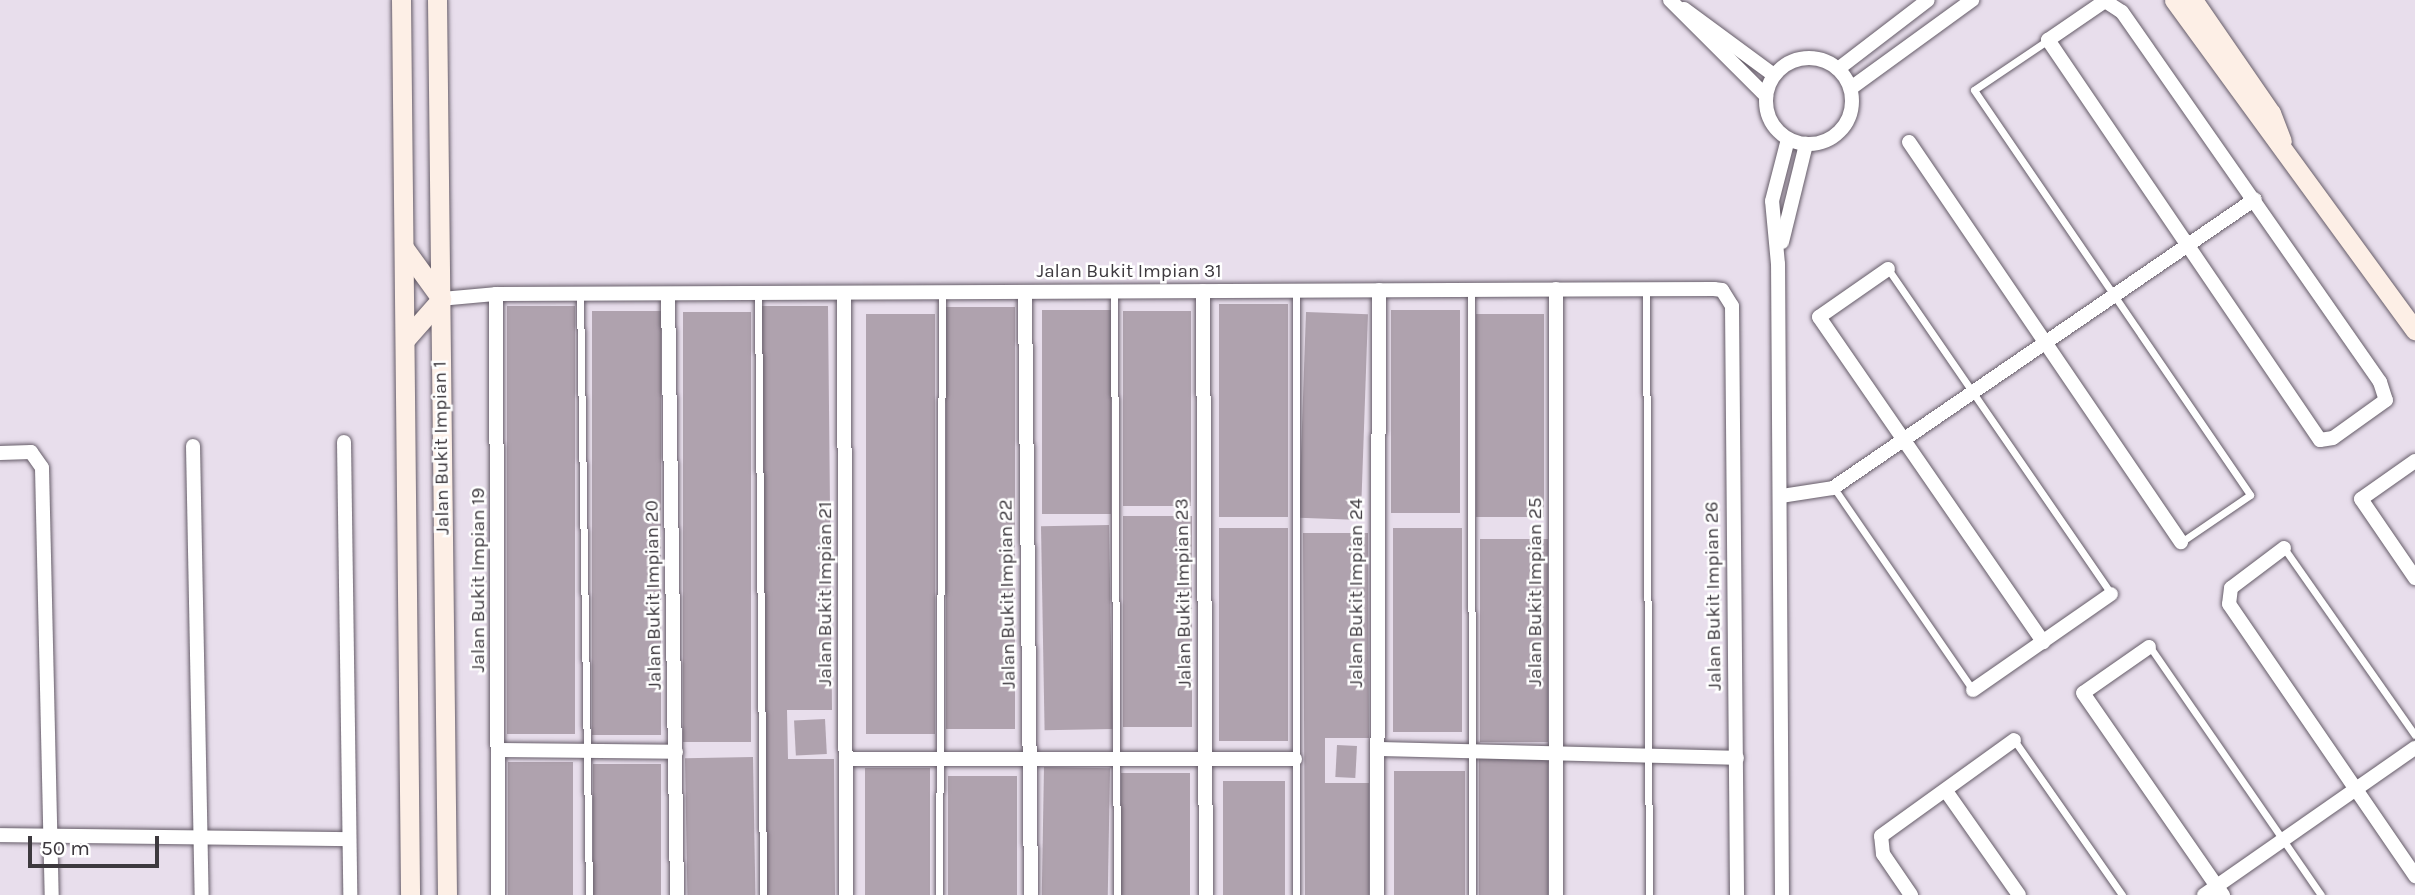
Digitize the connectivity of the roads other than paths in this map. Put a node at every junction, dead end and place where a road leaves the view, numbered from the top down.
1 (401, 0) edge
2 (438, 0) edge
3 (1670, 0) edge
4 (1928, 0) edge
5 (1972, 0) edge
6 (2174, 0) edge
7 (2193, 0) edge
8 (1906, 16) junction
9 (1922, 36) junction
10 (2048, 40) junction
11 (1838, 69) junction
12 (1774, 75) junction
13 (1851, 89) junction
14 (1766, 96) junction
15 (1787, 138) junction
16 (1909, 142) dead end
17 (1806, 144) junction
18 (2285, 148) junction
19 (2255, 199) junction
20 (2189, 244) junction
21 (404, 246) junction
22 (1779, 264) junction
23 (1888, 270) joint
24 (1556, 289) junction
25 (1646, 289) junction
26 (1297, 290) junction
27 (1379, 290) junction
28 (1471, 290) junction
29 (1114, 291) junction
30 (1203, 291) junction
31 (942, 292) junction
32 (1025, 292) junction
33 (668, 293) junction
34 (758, 293) junction
35 (844, 293) junction
36 (496, 294) junction
37 (580, 294) junction
38 (2114, 296) junction
39 (1729, 297) joint
40 (441, 299) junction
41 (2415, 331) edge
42 (405, 341) junction
43 (2046, 343) junction
44 (1972, 393) junction
45 (1904, 440) junction
46 (344, 442) dead end
47 (193, 446) dead end
48 (0, 453) edge
49 (2415, 461) edge
50 (1833, 488) junction
51 (1781, 496) junction
52 (2181, 542) joint
53 (2284, 548) joint
54 (2415, 578) edge
55 (2111, 594) joint
56 (2043, 642) junction
57 (2149, 647) joint
58 (1973, 690) joint
59 (2415, 735) edge
60 (2014, 740) joint
61 (2415, 748) edge
62 (1377, 749) junction
63 (499, 750) junction
64 (591, 750) junction
65 (1476, 751) junction
66 (676, 752) junction
67 (1556, 753) junction
68 (1648, 754) junction
69 (1737, 758) junction
70 (846, 759) junction
71 (1030, 759) junction
72 (1120, 759) junction
73 (1205, 759) junction
74 (1295, 759) junction
75 (942, 760) junction
76 (1946, 790) junction
77 (2354, 791) junction
78 (0, 835) edge
79 (50, 835) junction
80 (201, 838) junction
81 (349, 839) junction
82 (2283, 840) junction
83 (2415, 876) edge
84 (2220, 890) edge
85 (52, 895) edge
86 (202, 895) edge
87 (350, 895) edge
88 (410, 895) edge
89 (447, 895) edge
90 (498, 895) edge
91 (589, 895) edge
92 (677, 895) edge
93 (762, 895) edge
94 (846, 895) edge
95 (939, 895) edge
96 (1031, 895) edge
97 (1117, 895) edge
98 (1206, 895) edge
99 (1296, 895) edge
100 (1377, 895) edge
101 (1472, 895) edge
102 (1556, 895) edge
103 (1649, 895) edge
104 (1737, 895) edge
105 (1782, 895) edge
106 (1911, 895) edge
107 (2019, 895) edge
108 (2122, 895) edge
109 (2204, 895) edge
110 (2321, 895) edge

1 - 21 street, Jalan Bukit Impian 1
2 - 40 street, Jalan Bukit Impian 1
3 - 12 street
3 - 14 street
4 - 8 street
5 - 9 street
6 - 18 street
7 - 18 street
8 - 9 street
8 - 11 street
9 - 13 street
10 - 19 street
10 - 20 street
10 - 38 lane
11 - 12 street
11 - 13 street
12 - 14 street
13 - 17 street
14 - 15 street
15 - 17 street
15 - 22 street
16 - 43 street
17 - 22 street
18 - 41 street
19 - 20 street
19 - 20 street
20 - 38 street
21 - 40 street
21 - 42 street, Jalan Bukit Impian 1
22 - 51 street
23 - 44 lane
23 - 45 street
24 - 25 street, Jalan Bukit Impian 31
24 - 28 street, Jalan Bukit Impian 31
24 - 67 street, Jalan Bukit Impian 25
25 - 39 street, Jalan Bukit Impian 31
25 - 68 lane
26 - 27 street, Jalan Bukit Impian 31
26 - 30 street, Jalan Bukit Impian 31
26 - 74 lane
27 - 28 street, Jalan Bukit Impian 31
27 - 62 street, Jalan Bukit Impian 24
28 - 65 lane
29 - 30 street, Jalan Bukit Impian 31
29 - 32 street, Jalan Bukit Impian 31
29 - 72 lane
30 - 73 street, Jalan Bukit Impian 23
31 - 32 street, Jalan Bukit Impian 31
31 - 35 street, Jalan Bukit Impian 31
31 - 75 lane
32 - 71 street, Jalan Bukit Impian 22
33 - 34 street, Jalan Bukit Impian 31
33 - 37 street, Jalan Bukit Impian 31
33 - 66 street, Jalan Bukit Impian 20
34 - 35 street, Jalan Bukit Impian 31
34 - 93 lane
35 - 70 street, Jalan Bukit Impian 21
36 - 37 street, Jalan Bukit Impian 31
36 - 40 street
36 - 63 street, Jalan Bukit Impian 19
37 - 64 lane
38 - 43 street
38 - 52 lane
39 - 69 street, Jalan Bukit Impian 26
40 - 42 street
40 - 89 street, Jalan Bukit Impian 1
42 - 88 street, Jalan Bukit Impian 1
43 - 44 street
43 - 52 street
44 - 45 street
44 - 55 lane
45 - 50 street
45 - 56 street
46 - 81 street
47 - 80 street
48 - 79 street
49 - 54 street
50 - 51 street
50 - 58 lane
51 - 105 street
53 - 59 lane
53 - 77 street
55 - 56 street
56 - 58 street
57 - 82 lane
57 - 84 street
60 - 76 street
60 - 108 lane
61 - 77 street
62 - 65 street
62 - 100 street, Jalan Bukit Impian 24
63 - 64 street
63 - 90 street, Jalan Bukit Impian 19
64 - 66 street
64 - 91 lane
65 - 67 street
65 - 101 lane
66 - 92 street, Jalan Bukit Impian 20
67 - 68 street
67 - 102 street, Jalan Bukit Impian 25
68 - 69 street
68 - 103 lane
69 - 104 street, Jalan Bukit Impian 26
70 - 75 street
70 - 94 street, Jalan Bukit Impian 21
71 - 72 street
71 - 75 street
71 - 96 street, Jalan Bukit Impian 22
72 - 73 street
72 - 97 lane
73 - 74 street
73 - 98 street, Jalan Bukit Impian 23
74 - 99 lane
75 - 95 lane
76 - 106 street
76 - 107 street
77 - 82 street
77 - 83 street
78 - 79 street
79 - 80 street
79 - 85 street
80 - 81 street
80 - 86 street
81 - 87 street
82 - 84 street
82 - 110 lane
84 - 109 street

